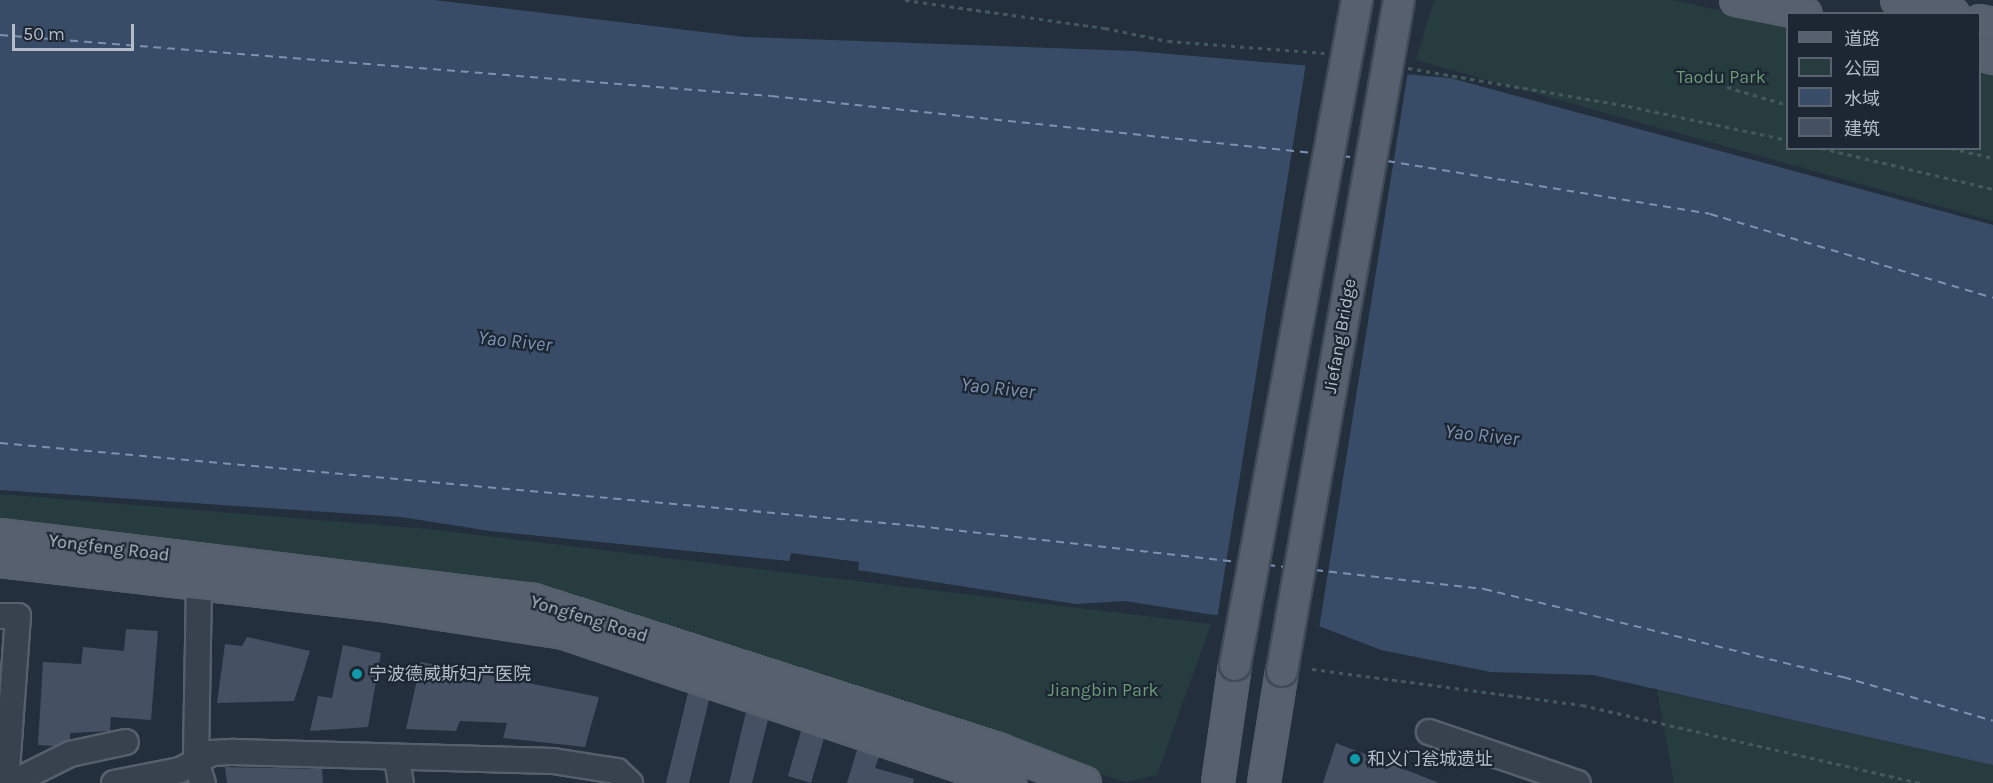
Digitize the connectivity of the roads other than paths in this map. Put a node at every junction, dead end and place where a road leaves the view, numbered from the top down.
1 (1357, 0) edge
2 (1399, 0) edge
3 (1736, 0) edge
4 (1897, 0) edge
5 (1796, 12) edge
6 (1945, 12) edge
7 (0, 535) edge
8 (0, 561) edge
9 (199, 584) junction
10 (0, 616) edge
11 (1429, 732) dead end
12 (126, 742) dead end
13 (397, 759) junction
14 (200, 773) edge
15 (6, 783) edge
16 (12, 783) edge
17 (114, 783) edge
18 (401, 783) edge
19 (630, 783) edge
20 (1010, 783) edge
21 (1085, 783) edge
22 (1218, 783) edge
23 (1264, 783) edge
24 (1578, 783) edge

1 - 22 main road, bridge
2 - 23 main road, Jiefang Bridge, bridge
3 - 5 main road
4 - 6 main road
7 - 21 main road, Yongfeng Road
8 - 9 main road, Yongfeng Road
9 - 14 street
9 - 20 main road, Yongfeng Road
10 - 15 street
11 - 24 street
12 - 16 street
13 - 14 street
13 - 18 street
13 - 19 street
14 - 17 street

